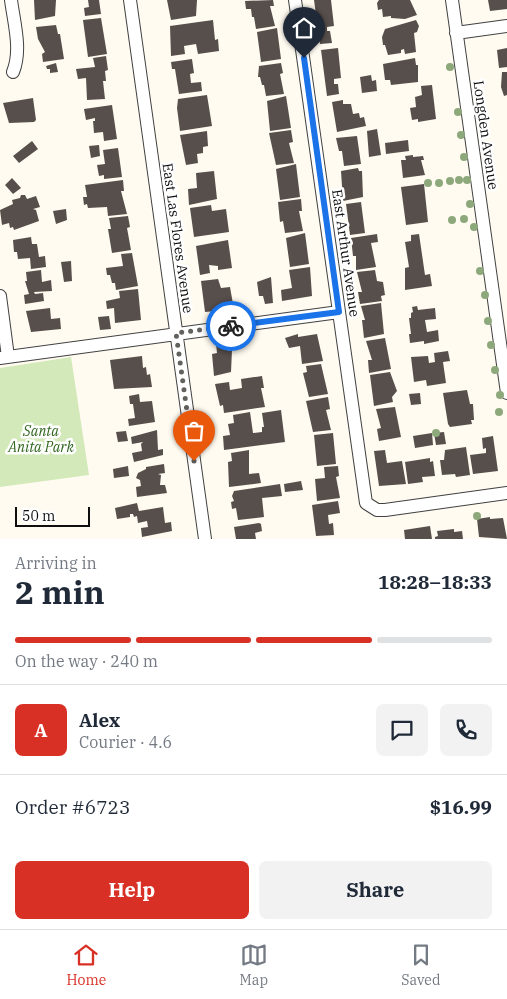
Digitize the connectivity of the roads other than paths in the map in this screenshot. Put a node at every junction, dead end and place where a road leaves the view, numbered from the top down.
1 (11, 0) edge
2 (130, 0) edge
3 (295, 0) edge
4 (452, 0) edge
5 (507, 26) edge
6 (456, 33) junction
7 (13, 72) dead end
8 (0, 296) edge
9 (339, 312) junction
10 (176, 333) junction
11 (4, 357) edge
12 (507, 393) edge
13 (507, 493) edge
14 (205, 539) edge

1 - 7 street
2 - 10 street, East Las Flores Avenue
3 - 9 street, East Arthur Avenue
4 - 6 street, Longden Avenue
5 - 6 street
6 - 12 street, Longden Avenue
8 - 11 street
9 - 10 street
9 - 13 street, East Arthur Avenue
10 - 11 street
10 - 14 street, East Las Flores Avenue

